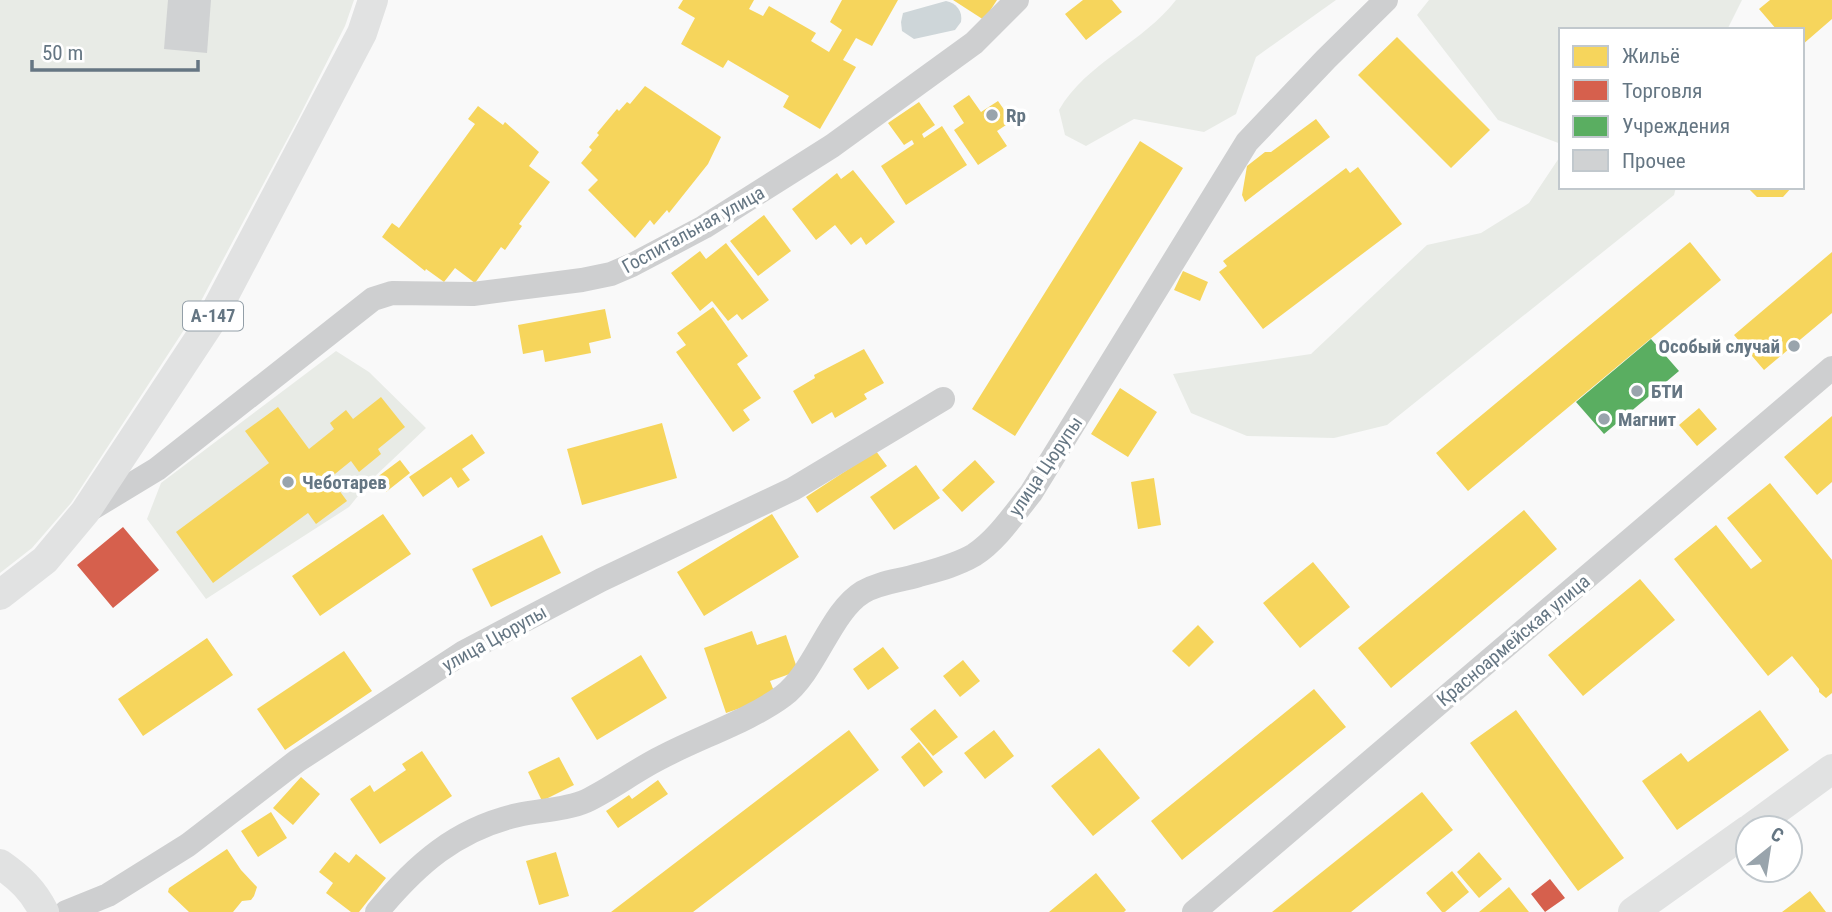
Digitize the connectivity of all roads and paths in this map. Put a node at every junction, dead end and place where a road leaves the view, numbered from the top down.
1 (373, 0) edge
2 (1017, 0) edge
3 (1386, 0) edge
4 (1832, 368) edge
5 (943, 399) dead end
6 (85, 512) junction
7 (0, 595) edge
8 (1832, 769) edge
9 (1770, 814) edge
10 (1734, 840) edge
11 (0, 864) edge
12 (44, 912) edge
13 (66, 912) edge
14 (377, 912) edge
15 (1194, 912) edge
16 (1633, 912) edge

1 - 6 main road, А-147
2 - 6 street, Госпитальная улица
3 - 14 street, улица Цюрупы
4 - 15 street, Красноармейская улица
5 - 13 street, улица Цюрупы
6 - 7 main road, А-147
8 - 9 main road
10 - 16 main road
11 - 12 main road

